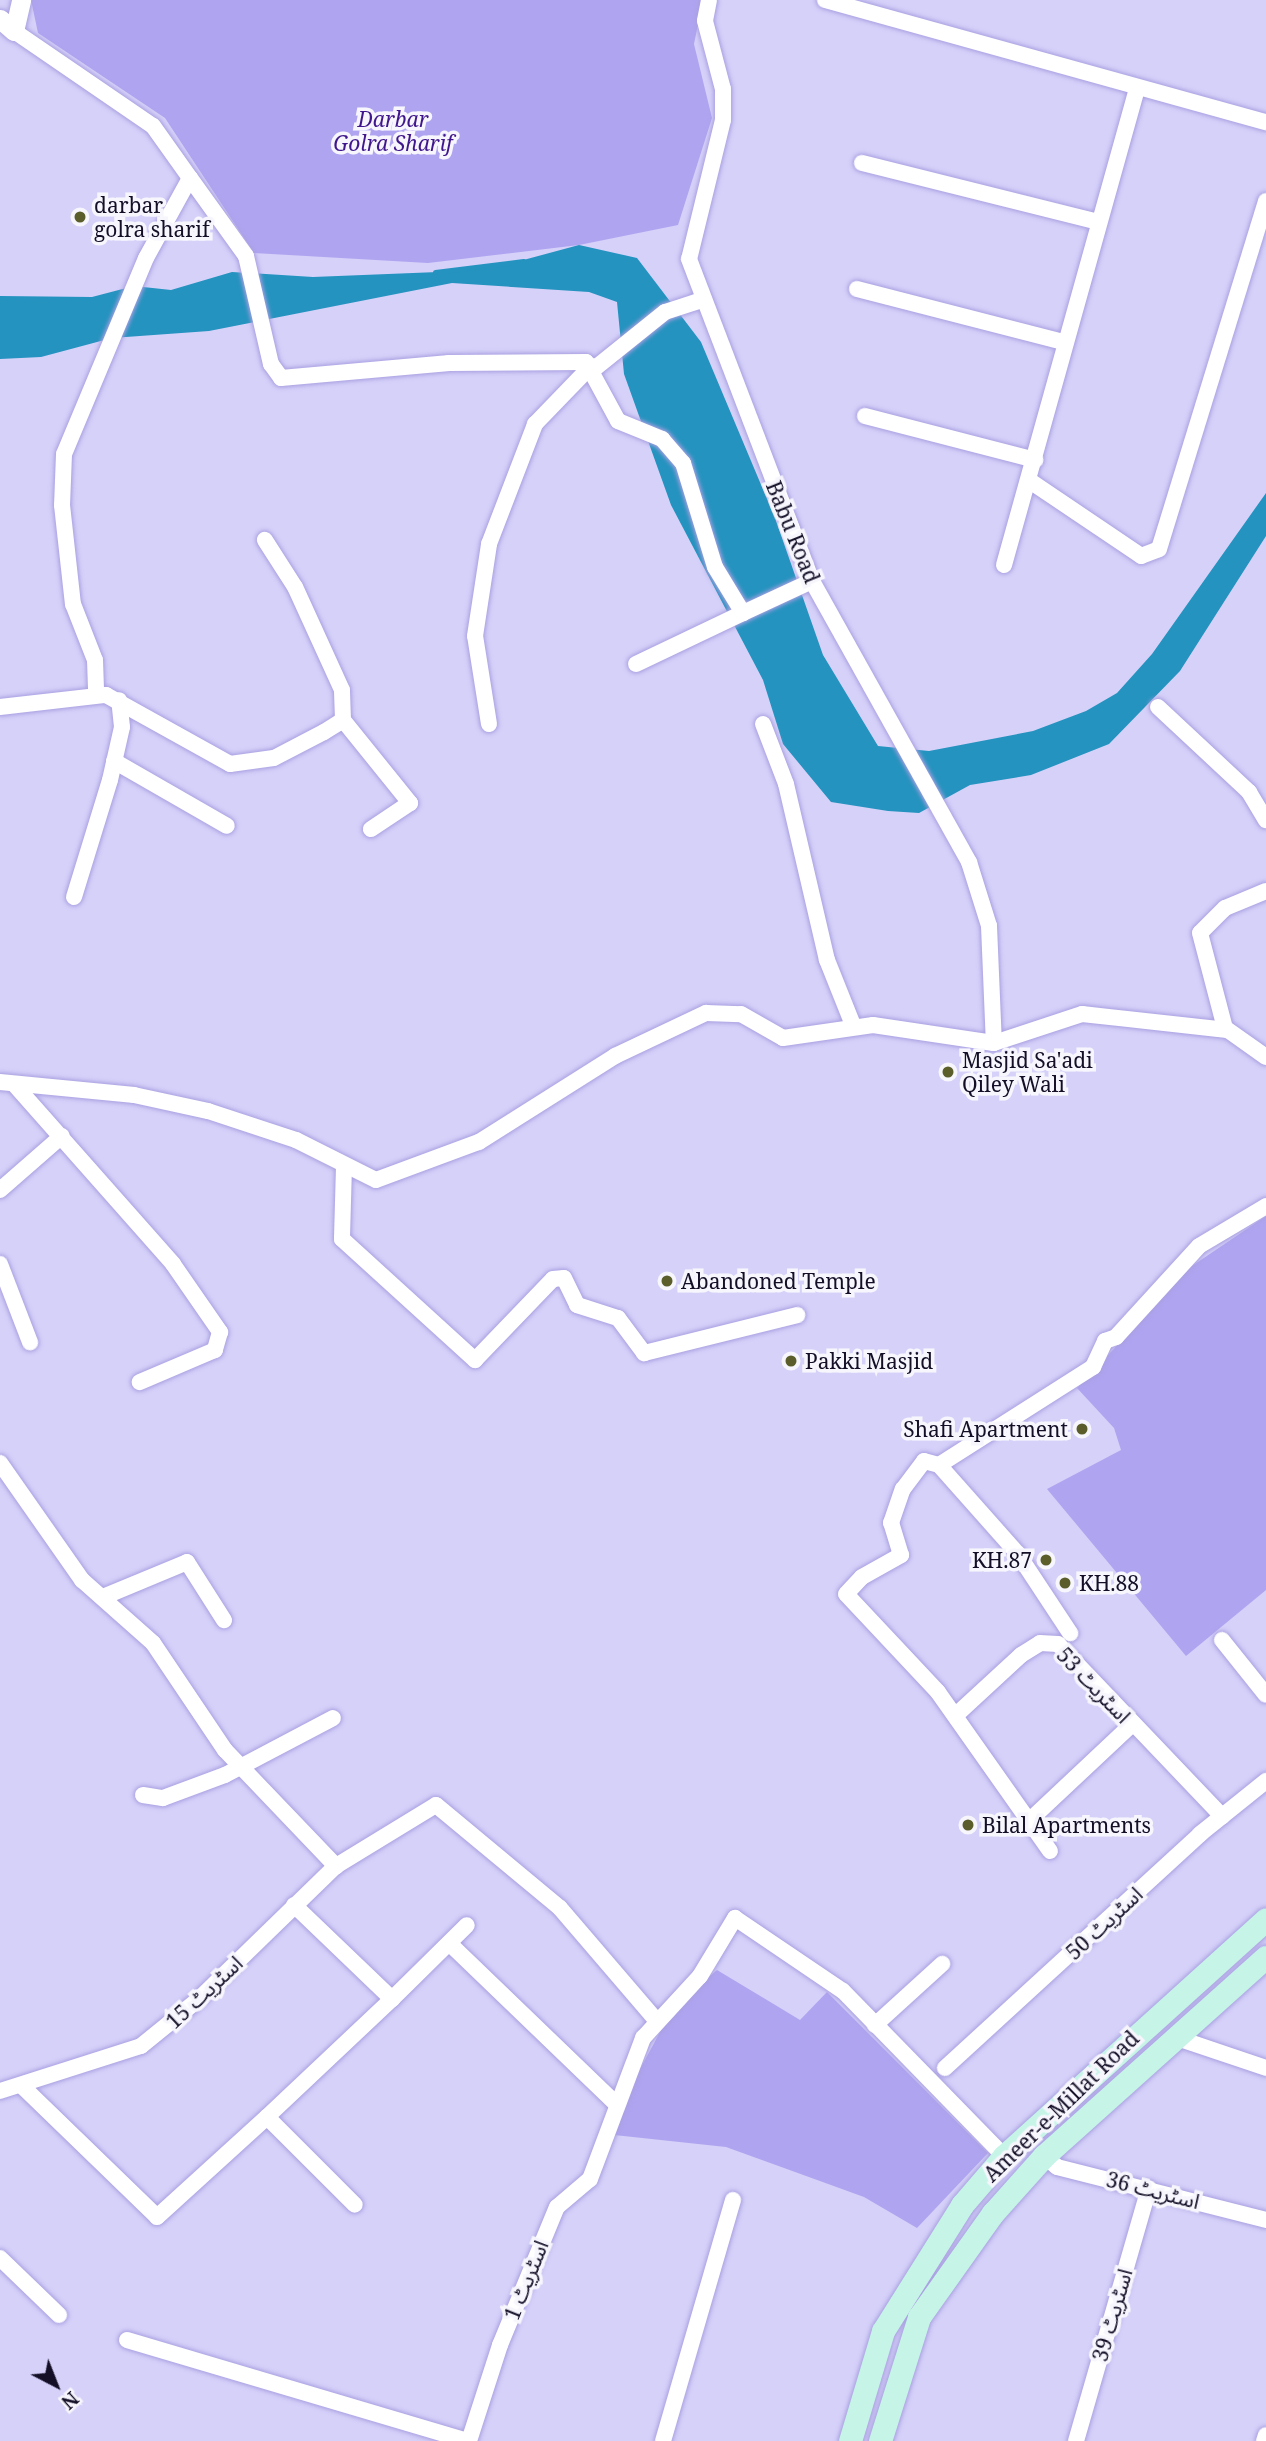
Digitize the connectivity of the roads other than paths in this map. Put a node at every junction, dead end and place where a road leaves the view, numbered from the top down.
1 (22, 0) edge
2 (709, 0) edge
3 (825, 0) edge
4 (7, 25) edge
5 (1137, 88) junction
6 (1266, 122) edge
7 (863, 163) dead end
8 (190, 178) junction
9 (1266, 201) edge
10 (1098, 222) junction
11 (858, 289) dead end
12 (703, 300) junction
13 (1064, 342) junction
14 (592, 367) junction
15 (865, 416) dead end
16 (1035, 460) junction
17 (1030, 481) junction
18 (265, 540) dead end
19 (1004, 565) dead end
20 (811, 581) junction
21 (743, 613) junction
22 (636, 664) dead end
23 (96, 692) junction
24 (119, 700) junction
25 (0, 707) edge
26 (1158, 707) dead end
27 (343, 720) junction
28 (489, 724) dead end
29 (763, 724) dead end
30 (114, 761) junction
31 (1266, 820) edge
32 (227, 826) dead end
33 (371, 829) dead end
34 (1266, 891) edge
35 (74, 897) dead end
36 (853, 1025) junction
37 (1227, 1030) junction
38 (994, 1043) junction
39 (1266, 1057) edge
40 (7, 1083) edge
41 (62, 1136) junction
42 (344, 1166) junction
43 (0, 1190) edge
44 (1266, 1206) edge
45 (0, 1264) edge
46 (797, 1315) dead end
47 (30, 1342) dead end
48 (140, 1382) dead end
49 (0, 1463) edge
50 (939, 1465) junction
51 (103, 1597) junction
52 (224, 1620) dead end
53 (1070, 1633) dead end
54 (1222, 1640) dead end
55 (1266, 1695) edge
56 (956, 1715) junction
57 (333, 1718) dead end
58 (1131, 1725) junction
59 (242, 1766) junction
60 (1266, 1781) edge
61 (143, 1795) dead end
62 (1222, 1816) junction
63 (1030, 1820) junction
64 (1050, 1851) dead end
65 (336, 1866) junction
66 (294, 1905) junction
67 (1266, 1919) edge
68 (467, 1925) dead end
69 (449, 1943) junction
70 (1266, 1957) edge
71 (942, 1964) dead end
72 (392, 1999) junction
73 (1157, 2015) junction
74 (657, 2021) junction
75 (875, 2025) junction
76 (1177, 2038) junction
77 (945, 2068) dead end
78 (1266, 2068) edge
79 (22, 2086) junction
80 (0, 2091) edge
81 (615, 2103) junction
82 (267, 2117) junction
83 (1004, 2156) junction
84 (1044, 2156) junction
85 (1149, 2188) junction
86 (733, 2200) dead end
87 (355, 2206) dead end
88 (1266, 2220) edge
89 (0, 2258) edge
90 (59, 2315) dead end
91 (127, 2340) dead end
92 (1266, 2435) edge
93 (468, 2441) edge
94 (663, 2441) edge
95 (850, 2441) edge
96 (880, 2441) edge
97 (1076, 2441) edge
98 (1264, 2441) edge

1 - 4 street
2 - 12 street, Babu Road
3 - 5 street
4 - 8 street
5 - 6 street
5 - 10 street
7 - 10 street
8 - 14 street
8 - 23 street
9 - 17 street
10 - 13 street
11 - 13 street
12 - 14 street
12 - 20 street, Babu Road
13 - 16 street
14 - 21 street
14 - 28 street
15 - 16 street
16 - 17 street
17 - 19 street
18 - 27 street
20 - 21 street
20 - 38 street, Babu Road
21 - 22 street
23 - 24 street
23 - 25 street
24 - 27 street
24 - 30 street
26 - 31 street
27 - 33 street
29 - 36 street
30 - 32 street
30 - 35 street
34 - 37 street
36 - 38 street
36 - 42 street
37 - 38 street
37 - 39 street
40 - 41 street
40 - 42 street
41 - 43 street
41 - 48 street
42 - 46 street
44 - 50 street
45 - 47 street
49 - 51 street
50 - 53 street
50 - 56 street
51 - 52 street
51 - 59 street
54 - 55 street
56 - 58 street, اسٹریٹ 53
56 - 63 street
57 - 59 street
58 - 62 street, اسٹریٹ 53
58 - 63 street
59 - 61 street
59 - 65 street
60 - 62 street, اسٹریٹ 50
62 - 77 street, اسٹریٹ 50
63 - 64 street
65 - 66 street, اسٹریٹ 15
65 - 74 street, اسٹریٹ 15
66 - 72 street
66 - 79 street, اسٹریٹ 15
67 - 73 main road, Ameer-e-Millat Road
68 - 69 street
69 - 72 street
69 - 81 street
70 - 76 main road, Ameer-e-Millat Road
71 - 75 street
72 - 82 street
73 - 76 main road
73 - 83 main road, Ameer-e-Millat Road
74 - 75 street, اسٹریٹ 1
74 - 81 street, اسٹریٹ 1
75 - 83 street
76 - 78 street
76 - 84 main road, Ameer-e-Millat Road
79 - 80 street, اسٹریٹ 15
79 - 82 street
81 - 93 street, اسٹریٹ 1
82 - 87 street
83 - 95 main road, Ameer-e-Millat Road
84 - 85 street, اسٹریٹ 36
84 - 96 main road, Ameer-e-Millat Road
85 - 88 street, اسٹریٹ 36
85 - 97 street, اسٹریٹ 39
86 - 94 street
89 - 90 street
91 - 93 street
92 - 98 street

